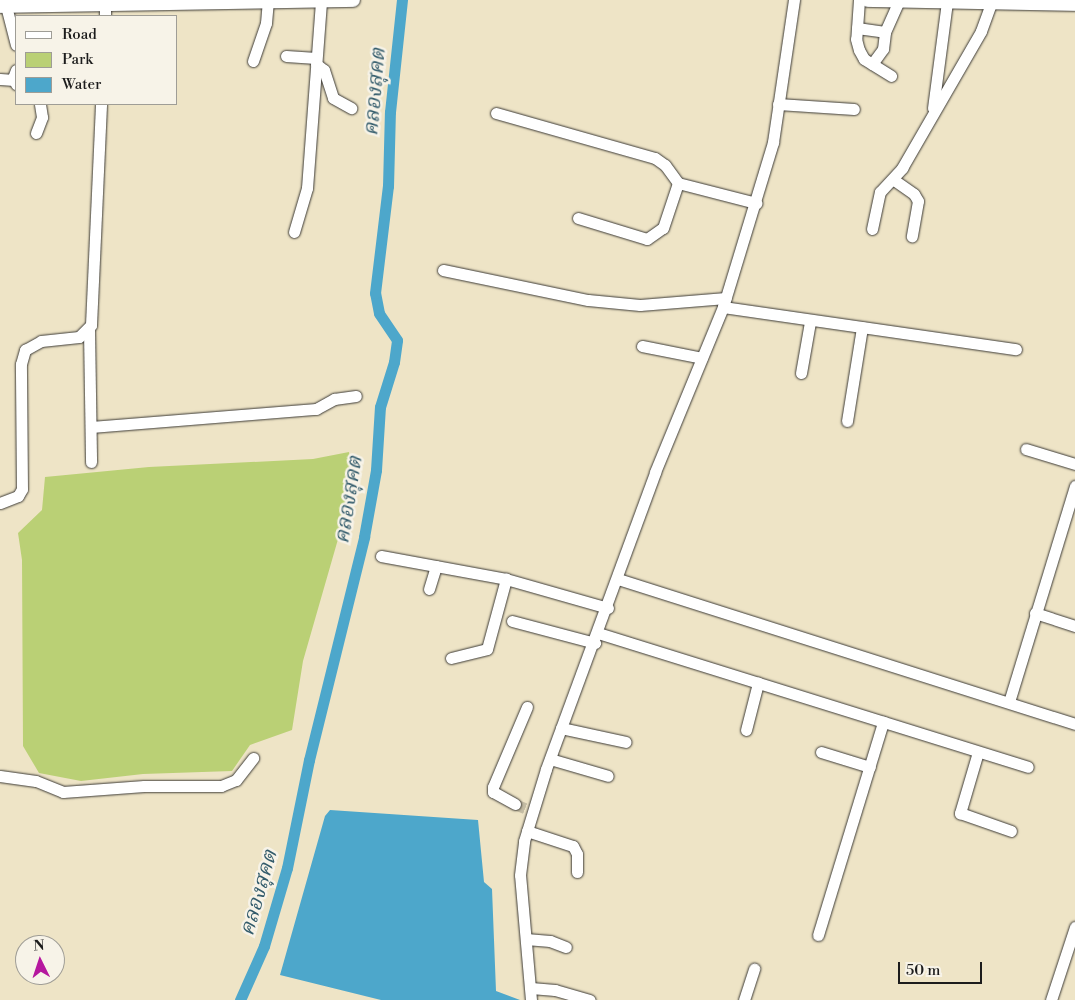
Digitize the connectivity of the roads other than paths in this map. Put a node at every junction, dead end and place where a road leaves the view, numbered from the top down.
1 (321, 0) edge
2 (353, 0) edge
3 (794, 0) edge
4 (859, 0) edge
5 (868, 0) edge
6 (899, 0) edge
7 (268, 1) junction
8 (946, 1) edge
9 (992, 1) junction
10 (1075, 4) edge
11 (3, 6) edge
12 (110, 6) edge
13 (857, 28) junction
14 (886, 32) junction
15 (15, 42) edge
16 (286, 56) dead end
17 (253, 61) dead end
18 (316, 61) junction
19 (872, 64) junction
20 (891, 76) dead end
21 (15, 78) edge
22 (0, 79) edge
23 (778, 104) junction
24 (40, 105) edge
25 (101, 105) edge
26 (352, 108) dead end
27 (854, 109) dead end
28 (932, 112) junction
29 (496, 113) dead end
30 (36, 133) dead end
31 (894, 180) junction
32 (678, 183) junction
33 (756, 203) junction
34 (578, 218) dead end
35 (872, 229) dead end
36 (294, 232) dead end
37 (912, 236) dead end
38 (443, 270) dead end
39 (724, 302) junction
40 (810, 322) junction
41 (862, 327) junction
42 (89, 330) junction
43 (642, 346) dead end
44 (1016, 349) dead end
45 (702, 358) junction
46 (801, 373) dead end
47 (356, 396) dead end
48 (848, 421) dead end
49 (91, 428) junction
50 (1026, 449) dead end
51 (91, 462) dead end
52 (1075, 464) edge
53 (1075, 486) edge
54 (0, 503) edge
55 (381, 556) dead end
56 (436, 566) junction
57 (506, 579) junction
58 (618, 579) junction
59 (429, 589) dead end
60 (608, 608) junction
61 (1035, 613) junction
62 (512, 621) dead end
63 (1075, 626) edge
64 (597, 638) junction
65 (451, 658) dead end
66 (758, 682) junction
67 (1009, 702) junction
68 (527, 707) dead end
69 (883, 722) junction
70 (1075, 724) edge
71 (561, 728) junction
72 (746, 730) dead end
73 (626, 742) dead end
74 (821, 752) dead end
75 (978, 752) junction
76 (253, 758) dead end
77 (550, 759) junction
78 (870, 767) junction
79 (1028, 767) dead end
80 (0, 776) edge
81 (608, 776) dead end
82 (524, 808) junction
83 (527, 831) junction
84 (1011, 831) dead end
85 (577, 872) dead end
86 (1075, 927) edge
87 (818, 935) dead end
88 (526, 939) junction
89 (566, 947) dead end
90 (754, 969) dead end
91 (531, 988) junction
92 (531, 1000) edge
93 (590, 1000) edge
94 (744, 1000) edge
95 (1051, 1000) edge

1 - 2 main road
1 - 7 main road
1 - 18 street
3 - 23 street
4 - 13 street
5 - 6 main road
6 - 8 main road
6 - 14 street
7 - 12 main road
7 - 17 street
8 - 9 main road
8 - 28 street
9 - 10 main road
9 - 28 street
11 - 12 main road
11 - 15 street
13 - 14 street
13 - 19 street
14 - 19 street
16 - 18 street
18 - 26 street
18 - 36 street
19 - 20 street
21 - 22 street
23 - 27 street
23 - 33 street
24 - 30 street
25 - 42 street
28 - 31 street
29 - 32 street
31 - 35 street
31 - 37 street
32 - 33 street
32 - 34 street
33 - 39 street
38 - 39 street
39 - 40 street
39 - 45 street
40 - 41 street
40 - 46 street
41 - 44 street
41 - 48 street
42 - 49 street
42 - 54 street
43 - 45 street
45 - 58 street
47 - 49 street
49 - 51 street
50 - 52 street
53 - 61 street
55 - 56 street
56 - 57 street
56 - 59 street
57 - 60 street
57 - 65 street
58 - 60 street
58 - 67 street
60 - 64 street
61 - 63 street
61 - 67 street
62 - 64 street
64 - 66 street
64 - 71 street
66 - 69 street
66 - 72 street
67 - 70 street
68 - 82 street
69 - 75 street
69 - 78 street
71 - 73 street
71 - 77 street
74 - 78 street
75 - 79 street
75 - 84 street
76 - 80 street
77 - 81 street
77 - 82 street
78 - 87 street
82 - 83 street
83 - 85 street
83 - 88 street
86 - 95 street
88 - 89 street
88 - 91 street
90 - 94 street
91 - 92 street
91 - 93 street

